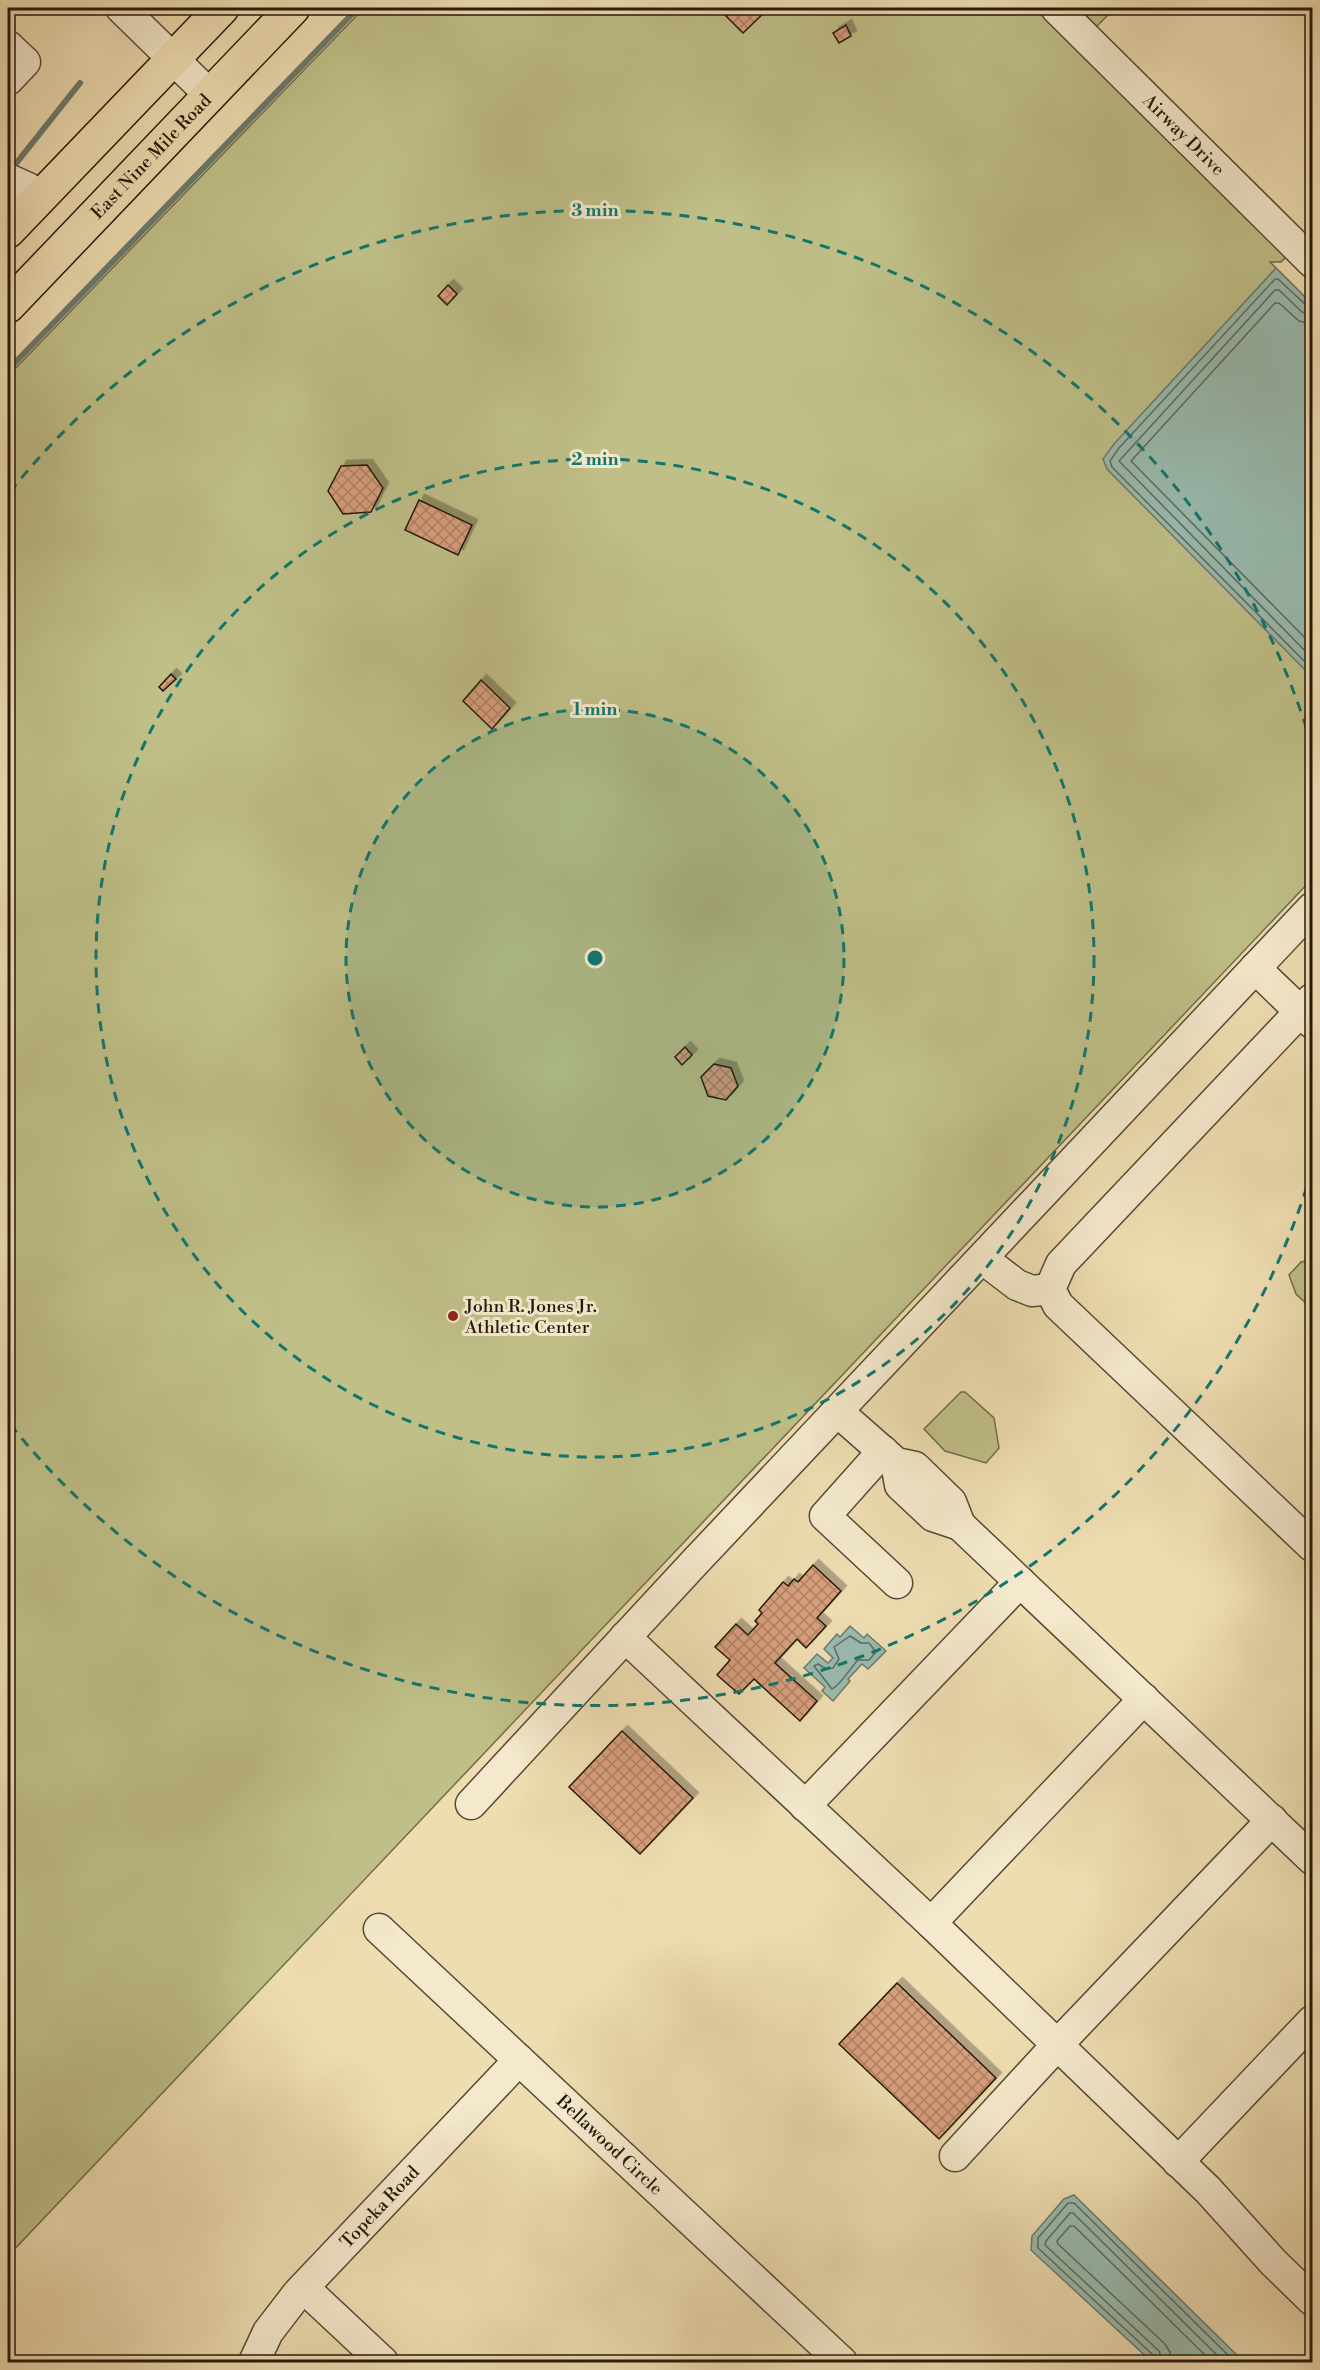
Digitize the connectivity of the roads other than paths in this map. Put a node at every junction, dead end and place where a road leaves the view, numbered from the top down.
1 (121, 8) edge
2 (202, 8) edge
3 (222, 8) edge
4 (1056, 8) edge
5 (288, 12) edge
6 (8, 46) edge
7 (168, 54) junction
8 (8, 80) edge
9 (210, 95) junction
10 (25, 189) edge
11 (8, 231) edge
12 (8, 257) edge
13 (1312, 262) edge
14 (8, 306) edge
15 (1312, 908) edge
16 (1255, 968) junction
17 (1309, 1011) edge
18 (983, 1259) junction
19 (1050, 1288) junction
20 (838, 1412) junction
21 (890, 1457) junction
22 (1312, 1546) edge
23 (1020, 1582) junction
24 (897, 1583) dead end
25 (625, 1637) junction
26 (1144, 1699) junction
27 (471, 1804) dead end
28 (805, 1806) junction
29 (1272, 1820) junction
30 (1312, 1858) edge
31 (931, 1923) junction
32 (379, 1929) dead end
33 (1312, 2021) edge
34 (1058, 2044) junction
35 (519, 2060) junction
36 (956, 2156) dead end
37 (1178, 2162) junction
38 (304, 2288) junction
39 (1312, 2300) edge
40 (255, 2362) edge
41 (383, 2362) edge
42 (842, 2362) edge

1 - 7 street
2 - 7 main road
3 - 7 main road
4 - 13 street, Airway Drive
5 - 9 main road, East Nine Mile Road
6 - 8 street
7 - 9 street
7 - 10 main road
9 - 14 main road, East Nine Mile Road
10 - 11 main road
10 - 12 main road
15 - 16 street
16 - 17 street
16 - 18 street
17 - 19 street
18 - 19 street
18 - 20 street
19 - 22 street
20 - 21 street
20 - 25 street
21 - 23 street
21 - 24 street
23 - 26 street
23 - 28 street
25 - 27 street
25 - 28 street
26 - 29 street
26 - 31 street
28 - 31 street
29 - 30 street
29 - 34 street
31 - 34 street
32 - 35 street, Bellawood Circle
33 - 37 street
34 - 36 street
34 - 37 street
35 - 38 street, Topeka Road
35 - 42 street, Bellawood Circle
37 - 39 street
38 - 40 street, Topeka Road
38 - 41 street

